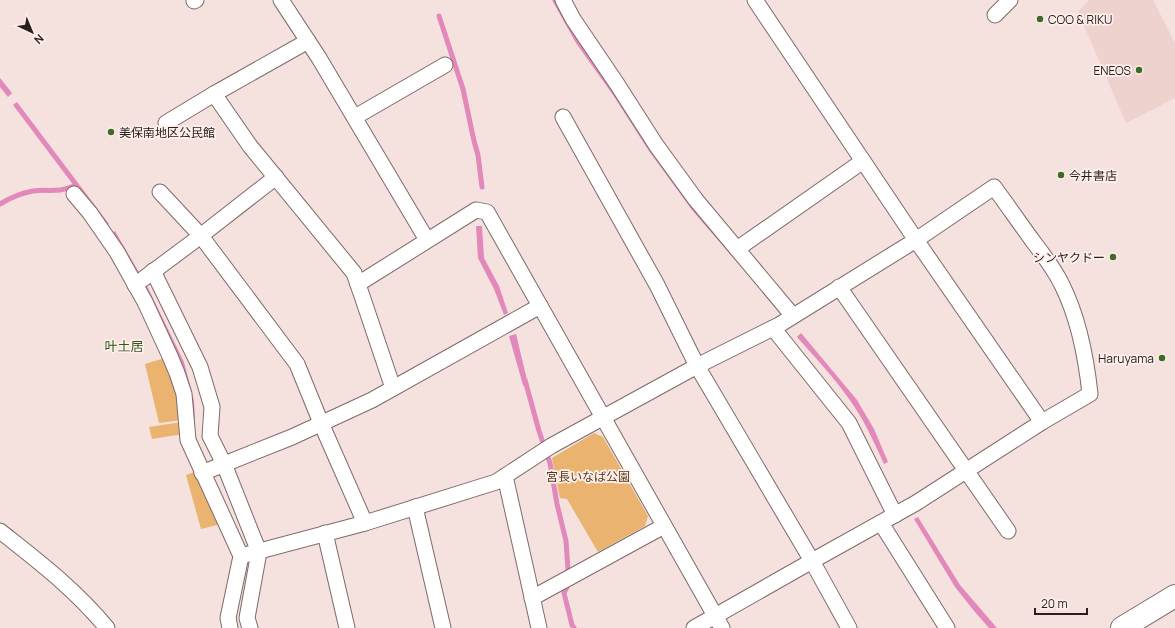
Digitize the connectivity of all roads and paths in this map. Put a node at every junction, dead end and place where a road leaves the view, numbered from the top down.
1 (281, 0) edge
2 (563, 0) edge
3 (1010, 0) edge
4 (760, 2) edge
5 (995, 15) dead end
6 (308, 41) junction
7 (445, 65) dead end
8 (214, 94) junction
9 (354, 117) junction
10 (563, 117) dead end
11 (166, 123) dead end
12 (863, 161) junction
13 (276, 177) junction
14 (160, 192) dead end
15 (74, 194) dead end
16 (201, 236) junction
17 (427, 240) junction
18 (916, 240) junction
19 (737, 249) junction
20 (153, 271) junction
21 (358, 284) junction
22 (135, 285) junction
23 (839, 287) junction
24 (540, 306) junction
25 (794, 316) junction
26 (773, 328) junction
27 (697, 366) junction
28 (393, 388) junction
29 (603, 418) junction
30 (1042, 422) junction
31 (321, 423) junction
32 (224, 464) junction
33 (966, 471) junction
34 (202, 473) junction
35 (505, 476) junction
36 (415, 507) junction
37 (895, 515) junction
38 (365, 523) junction
39 (881, 523) junction
40 (664, 526) junction
41 (0, 531) edge
42 (1008, 531) dead end
43 (326, 533) junction
44 (258, 552) junction
45 (241, 556) junction
46 (812, 561) junction
47 (1175, 596) edge
48 (532, 598) junction
49 (719, 622) edge
50 (941, 626) edge
51 (107, 628) edge
52 (230, 628) edge
53 (250, 628) edge
54 (347, 628) edge
55 (443, 628) edge
56 (539, 628) edge
57 (694, 628) edge
58 (849, 628) edge
59 (1122, 628) edge

1 - 6 street
2 - 19 street
3 - 5 street
4 - 12 street
6 - 8 street
6 - 9 street
7 - 9 street
8 - 11 street
8 - 13 street
9 - 17 street
10 - 27 street
12 - 18 street
12 - 19 street
13 - 16 street
13 - 21 street
14 - 16 street
15 - 22 street
16 - 20 street
16 - 31 street
17 - 21 street
17 - 24 street
18 - 23 street
18 - 30 street
18 - 30 street
19 - 25 street
20 - 22 street
20 - 32 street
21 - 28 street
22 - 34 street
23 - 25 street
23 - 33 street
24 - 28 street
24 - 29 street
25 - 26 street
26 - 27 street
26 - 37 street
27 - 29 street
27 - 46 street
28 - 31 street
29 - 35 street
29 - 40 street
30 - 33 street
31 - 32 street
31 - 38 street
32 - 34 street
32 - 44 street
33 - 37 street
33 - 42 street
34 - 45 street
35 - 36 street
35 - 48 street
36 - 38 street
36 - 55 street
37 - 39 street
38 - 43 street
39 - 46 street
39 - 50 street
40 - 48 street
40 - 49 street
41 - 51 street
43 - 44 street
43 - 54 street
44 - 45 street
44 - 53 street
45 - 52 street
46 - 49 street
46 - 58 street
47 - 59 highway
48 - 56 street
49 - 57 street

